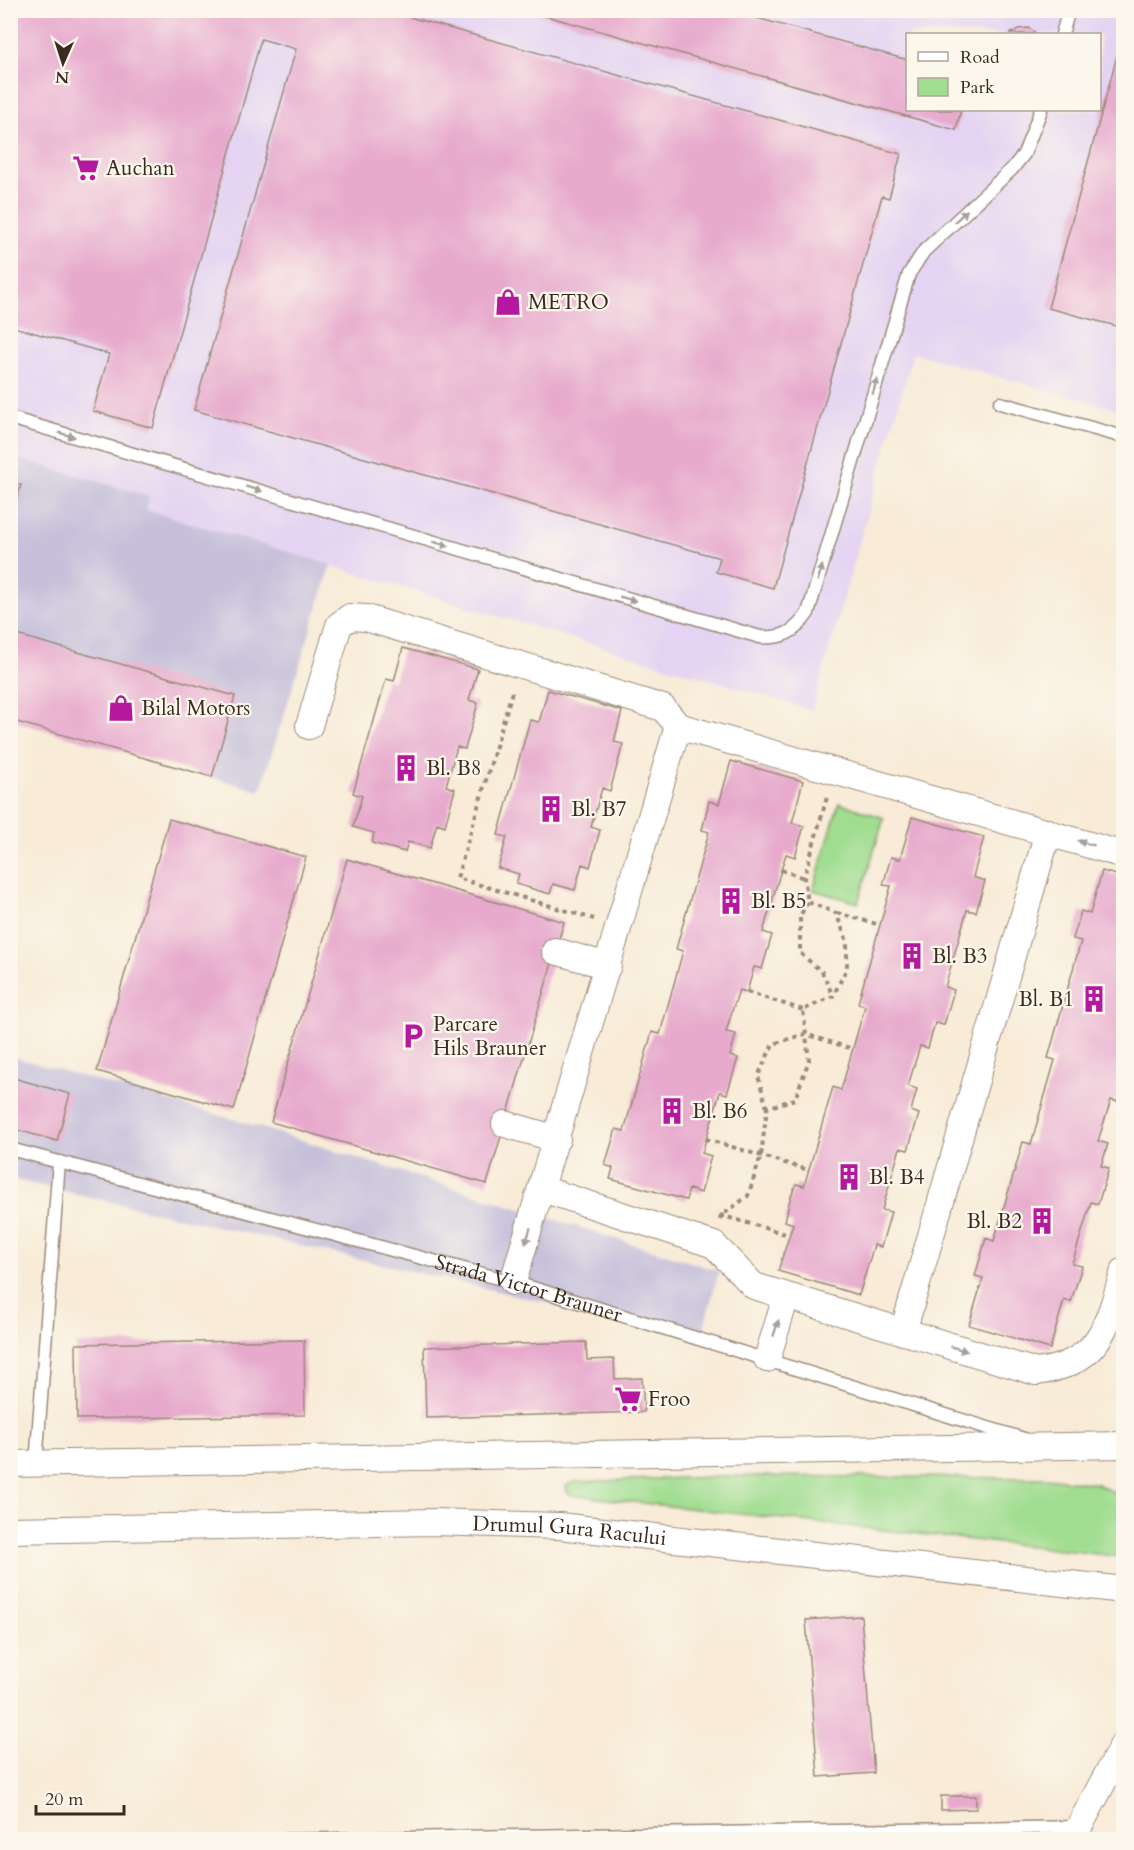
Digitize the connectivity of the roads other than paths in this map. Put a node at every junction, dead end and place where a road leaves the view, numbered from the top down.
1 (1069, 10) edge
2 (1062, 33) edge
3 (1041, 111) edge
4 (1000, 403) dead end
5 (10, 418) edge
6 (1124, 437) edge
7 (309, 726) dead end
8 (678, 726) junction
9 (1048, 832) junction
10 (1124, 855) edge
11 (555, 951) dead end
12 (608, 966) junction
13 (505, 1124) dead end
14 (557, 1139) junction
15 (10, 1149) edge
16 (59, 1162) junction
17 (542, 1190) junction
18 (1124, 1271) edge
19 (513, 1282) junction
20 (786, 1297) junction
21 (903, 1332) junction
22 (767, 1359) junction
23 (1041, 1445) junction
24 (1092, 1445) junction
25 (1124, 1445) edge
26 (1124, 1462) edge
27 (10, 1464) edge
28 (36, 1464) junction
29 (10, 1530) edge
30 (1124, 1590) edge
31 (1124, 1743) edge
32 (1076, 1833) edge
33 (276, 1839) edge

1 - 2 lane
5 -> 3 lane
4 - 6 lane
7 - 8 street
8 - 9 street
8 - 12 street
10 -> 9 street
9 - 21 street
11 - 12 street
12 - 14 street
13 - 14 street
14 - 17 street
15 - 16 lane, Strada Victor Brauner
16 - 19 lane, Strada Victor Brauner
16 - 28 lane
17 -> 19 street
17 - 20 street
21 -> 18 street
19 - 22 lane, Strada Victor Brauner
20 - 21 street
22 -> 20 street
22 - 23 lane, Strada Victor Brauner
23 - 24 street, Strada Victor Brauner
23 - 28 street, Strada Victor Brauner
24 - 25 street, Strada Victor Brauner
24 - 26 street
27 - 28 street, Strada Victor Brauner
29 - 30 street, Drumul Gura Racului
31 - 32 street
32 - 33 lane

